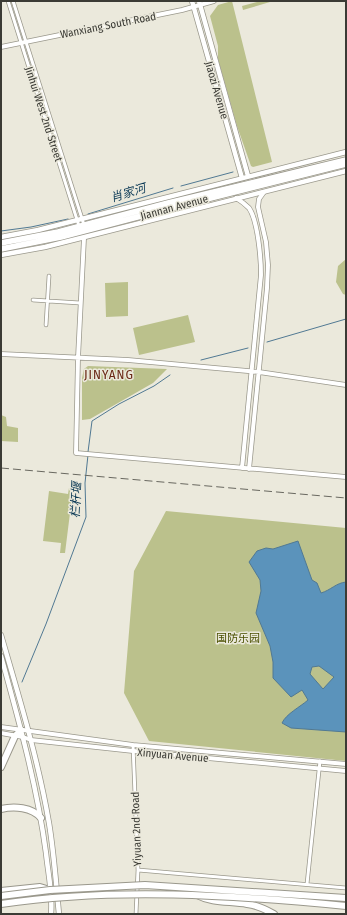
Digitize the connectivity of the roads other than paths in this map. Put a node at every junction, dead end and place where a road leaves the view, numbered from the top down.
1 (8, 1) edge
2 (13, 1) edge
3 (192, 1) edge
4 (214, 1) edge
5 (200, 3) edge
6 (194, 7) junction
7 (23, 43) junction
8 (1, 47) edge
9 (346, 152) edge
10 (346, 160) edge
11 (346, 164) edge
12 (346, 171) edge
13 (248, 176) junction
14 (242, 178) junction
15 (264, 192) junction
16 (179, 194) junction
17 (236, 198) junction
18 (168, 203) junction
19 (187, 204) junction
20 (202, 207) junction
21 (79, 219) junction
22 (82, 226) junction
23 (38, 230) junction
24 (59, 234) junction
25 (1, 237) edge
26 (84, 238) junction
27 (1, 243) edge
28 (45, 248) junction
29 (1, 249) edge
30 (1, 255) edge
31 (49, 276) dead end
32 (33, 300) dead end
33 (48, 300) junction
34 (80, 303) junction
35 (46, 325) dead end
36 (1, 354) edge
37 (78, 358) junction
38 (252, 372) junction
39 (259, 372) junction
40 (346, 385) edge
41 (242, 468) junction
42 (249, 469) junction
43 (346, 478) edge
44 (1, 635) edge
45 (1, 656) edge
46 (1, 727) edge
47 (29, 731) junction
48 (22, 733) junction
49 (1, 734) edge
50 (15, 736) junction
51 (32, 740) junction
52 (133, 745) junction
53 (133, 751) junction
54 (320, 761) junction
55 (346, 764) edge
56 (1, 767) edge
57 (319, 768) junction
58 (346, 771) edge
59 (1, 810) edge
60 (41, 818) junction
61 (138, 870) junction
62 (307, 884) junction
63 (346, 888) edge
64 (50, 890) junction
65 (1, 891) edge
66 (195, 894) junction
67 (1, 896) edge
68 (346, 898) edge
69 (1, 904) edge
70 (346, 906) edge
71 (51, 914) edge
72 (59, 914) edge
73 (136, 914) edge
74 (274, 914) edge

1 - 7 street, Jinhui West 2nd Street
2 - 7 street, Jinhui West 2nd Street
3 - 6 main road, Jiaozi Avenue
4 - 5 street, Wanxiang South Road
5 - 6 street, Wanxiang South Road
5 - 13 main road, Jiaozi Avenue
6 - 7 street, Wanxiang South Road
6 - 14 main road, Jiaozi Avenue
7 - 8 street, Wanxiang South Road
7 - 21 street, Jinhui West 2nd Street
9 - 13 main road
10 - 18 highway, Jiannan Avenue
11 - 19 highway, Jiannan Avenue
12 - 15 main road
13 - 14 main road
14 - 16 main road
15 - 17 main road
15 - 39 street
16 - 18 main road
16 - 21 main road
17 - 20 main road
17 - 38 street
18 - 22 highway, Jiannan Avenue
19 - 20 main road
19 - 24 highway, Jiannan Avenue
20 - 26 main road
21 - 22 street, Jinhui West 2nd Street
21 - 23 main road
22 - 24 highway, Jiannan Avenue
23 - 24 main road
23 - 25 main road
24 - 27 highway, Jiannan Avenue
24 - 28 main road
24 - 29 highway, Jiannan Avenue
26 - 28 main road
26 - 34 street
28 - 30 main road
31 - 33 street
32 - 33 street
33 - 34 street
33 - 35 street
34 - 37 street
36 - 37 street
37 - 38 street
37 - 41 street
38 - 39 street
38 - 41 street
39 - 40 street
39 - 42 street
41 - 42 street
42 - 43 street
44 - 47 main road
45 - 48 main road
46 - 48 street, Xinyuan Avenue
47 - 48 street, Xinyuan Avenue
47 - 51 main road
47 - 52 street, Xinyuan Avenue
48 - 50 highway
48 - 51 street, Xinyuan Avenue
48 - 60 main road
49 - 50 street
50 - 56 highway
51 - 53 street, Xinyuan Avenue
51 - 72 main road
52 - 53 street, Yiyuan 2nd Road
52 - 54 street, Xinyuan Avenue
53 - 57 street, Xinyuan Avenue
53 - 61 street, Yiyuan 2nd Road
54 - 55 street, Xinyuan Avenue
54 - 57 street
57 - 58 street, Xinyuan Avenue
57 - 62 street
59 - 60 highway
60 - 71 main road
61 - 62 street
61 - 73 street, Yiyuan 2nd Road
62 - 63 street
64 - 65 highway
64 - 67 highway, bridge
64 - 68 highway, bridge
66 - 69 highway, bridge
66 - 70 highway, bridge
66 - 74 highway

